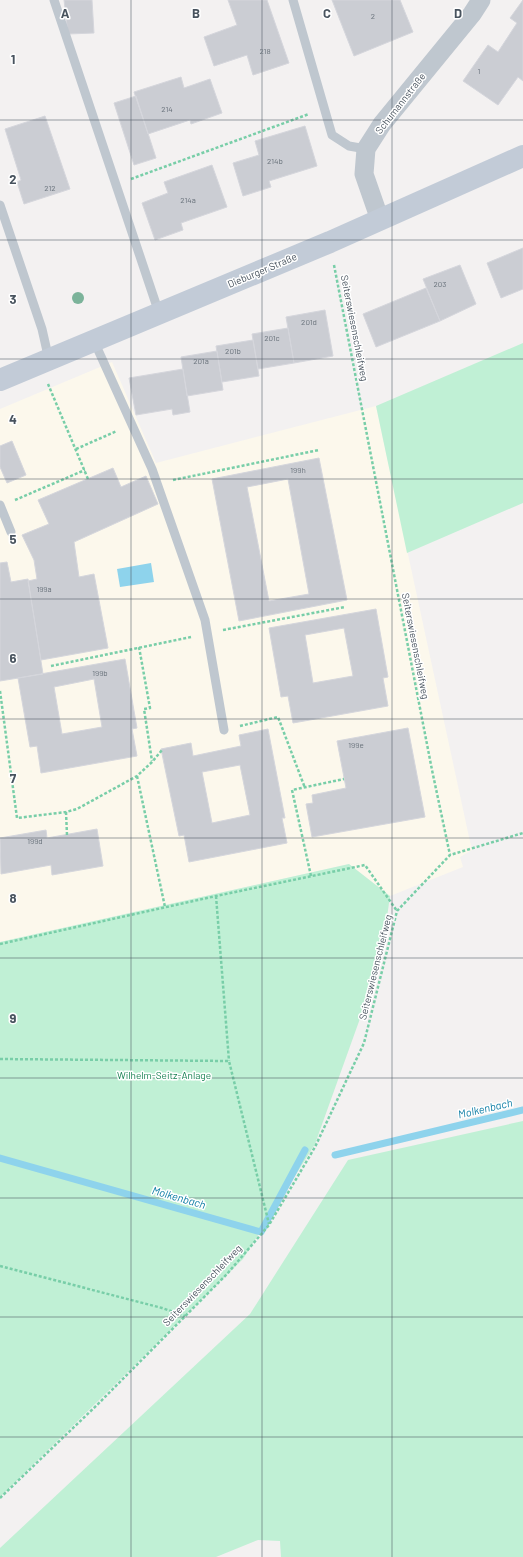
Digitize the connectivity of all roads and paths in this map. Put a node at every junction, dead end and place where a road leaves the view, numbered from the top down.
1 (54, 0) edge
2 (294, 0) edge
3 (481, 0) edge
4 (324, 108) junction
5 (366, 149) junction
6 (523, 156) edge
7 (115, 185) junction
8 (0, 205) edge
9 (380, 220) junction
10 (330, 242) junction
11 (159, 313) junction
12 (94, 341) junction
13 (49, 360) junction
14 (0, 380) edge
15 (48, 384) dead end
16 (132, 425) junction
17 (76, 450) junction
18 (319, 450) dead end
19 (84, 470) junction
20 (88, 479) dead end
21 (157, 484) junction
22 (0, 505) edge
23 (11, 532) dead end
24 (139, 647) dead end
25 (0, 691) edge
26 (224, 730) joint
27 (162, 750) dead end
28 (152, 762) junction
29 (137, 776) junction
30 (344, 779) dead end
31 (304, 788) junction
32 (66, 812) junction
33 (523, 833) edge
34 (67, 835) dead end
35 (450, 855) junction
36 (311, 876) junction
37 (216, 896) junction
38 (165, 907) junction
39 (397, 911) junction
40 (0, 944) edge
41 (0, 1060) edge
42 (230, 1061) junction
43 (270, 1225) junction
44 (0, 1266) edge
45 (185, 1316) junction
46 (0, 1498) edge

1 - 7 lane
2 - 4 lane
3 - 5 street, Schumannstraße
4 - 5 lane
4 - 7 path
5 - 9 street, Schumannstraße
6 - 9 main road, Dieburger Straße
7 - 11 lane
8 - 13 lane
9 - 10 main road, Dieburger Straße
10 - 11 main road, Dieburger Straße
10 - 35 path, Seiterswiesenschleifweg
11 - 12 main road, Dieburger Straße
12 - 13 main road, Dieburger Straße
12 - 16 lane
13 - 14 main road, Dieburger Straße
15 - 17 path
16 - 17 path
16 - 21 lane
17 - 19 path
18 - 21 path
19 - 20 path
19 - 22 path
21 - 26 lane
22 - 23 lane
24 - 28 path
25 - 32 path
26 - 31 path
27 - 28 path
28 - 29 path
29 - 32 path
29 - 38 path
30 - 31 path
31 - 36 path
32 - 34 path
33 - 35 path
35 - 39 path, Seiterswiesenschleifweg
36 - 37 path
36 - 39 path
37 - 38 path
37 - 42 path
38 - 40 path
39 - 43 path, Seiterswiesenschleifweg
41 - 42 path
42 - 43 path
43 - 45 path, Seiterswiesenschleifweg
44 - 45 path
45 - 46 path, Seiterswiesenschleifweg

